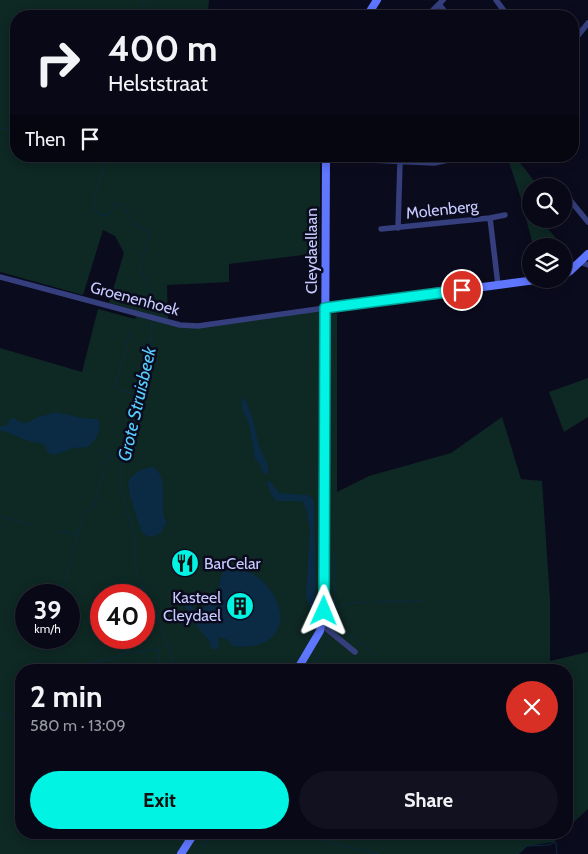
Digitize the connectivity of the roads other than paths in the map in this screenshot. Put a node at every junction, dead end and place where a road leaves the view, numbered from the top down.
1 (326, 162) edge
2 (400, 162) joint
3 (418, 162) joint
4 (439, 162) edge
5 (572, 202) edge
6 (505, 215) dead end
7 (490, 218) junction
8 (588, 222) edge
9 (398, 228) junction
10 (381, 229) dead end
11 (588, 254) edge
12 (584, 263) edge
13 (572, 270) edge
14 (0, 277) edge
15 (522, 282) edge
16 (498, 285) junction
17 (325, 308) junction
18 (322, 625) junction
19 (355, 652) dead end
20 (302, 664) edge
21 (191, 839) edge
22 (181, 854) edge

1 - 17 street, Cleydaellaan
2 - 3 street
2 - 9 street, Molenberg
3 - 4 street
5 - 8 street
6 - 7 street, Molenberg
7 - 9 street, Molenberg
7 - 16 street, Molenberg
9 - 10 street, Molenberg
11 - 12 street
12 - 13 street
14 - 17 street, Groenenhoek
15 - 16 street
16 - 17 street
17 - 18 street, Cleydaellaan
18 - 19 street
18 - 20 street, Cleydaellaan
21 - 22 street

